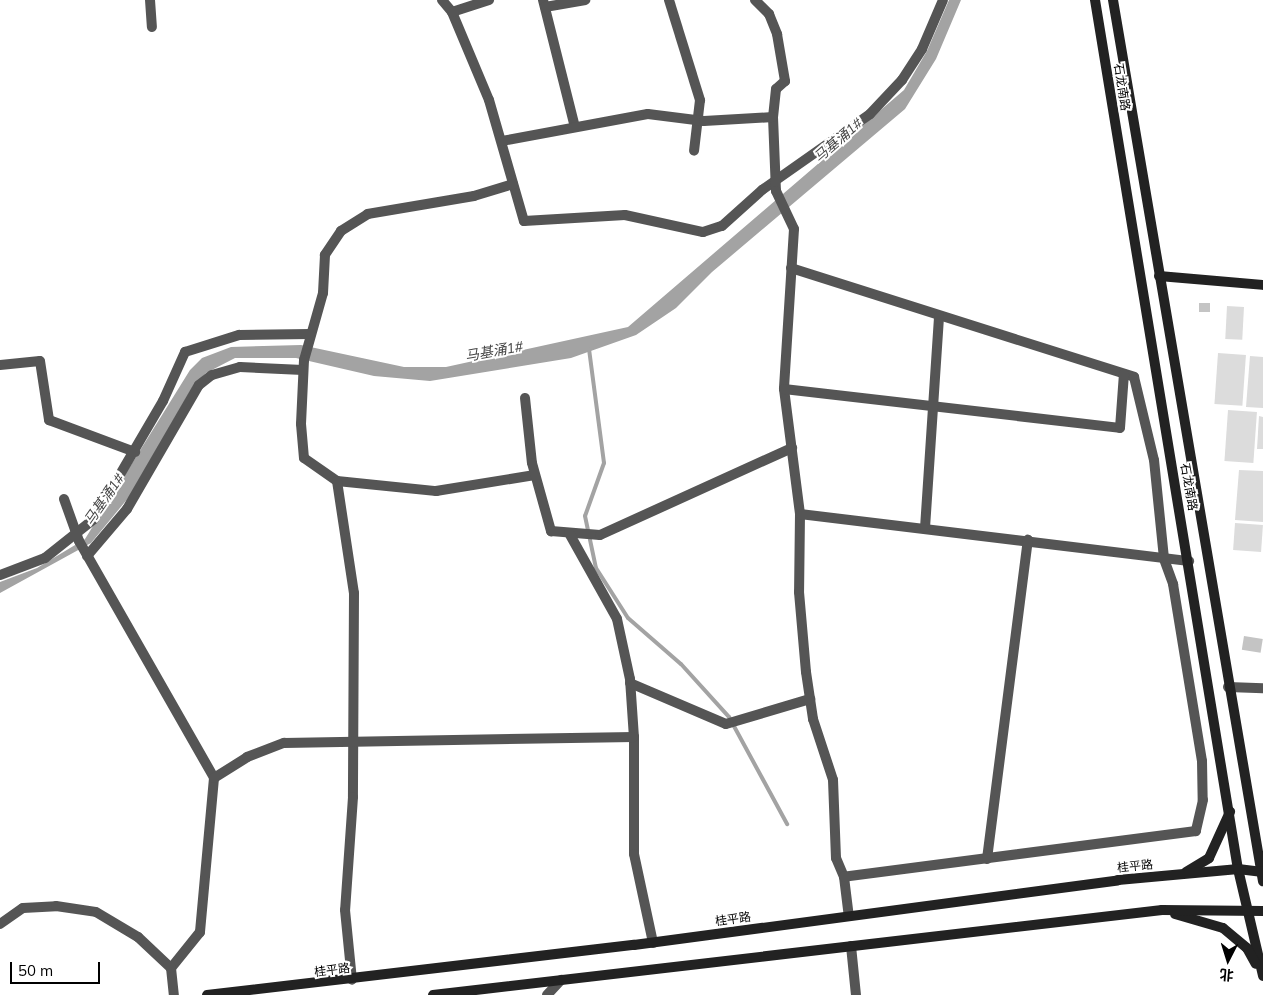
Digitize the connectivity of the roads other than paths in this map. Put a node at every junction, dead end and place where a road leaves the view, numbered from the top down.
1 (150, 0) edge
2 (442, 0) edge
3 (489, 0) edge
4 (585, 0) edge
5 (669, 0) edge
6 (755, 0) edge
7 (943, 0) edge
8 (1095, 0) edge
9 (1113, 0) edge
10 (544, 4) edge
11 (452, 12) junction
12 (152, 27) dead end
13 (773, 118) junction
14 (701, 120) junction
15 (575, 127) junction
16 (502, 141) junction
17 (694, 151) dead end
18 (514, 184) junction
19 (776, 187) junction
20 (791, 268) junction
21 (1159, 276) junction
22 (1263, 285) edge
23 (938, 316) junction
24 (309, 337) junction
25 (0, 365) edge
26 (303, 365) junction
27 (1124, 374) junction
28 (784, 389) junction
29 (525, 398) dead end
30 (932, 406) junction
31 (1169, 440) junction
32 (1151, 442) junction
33 (792, 448) junction
34 (134, 452) junction
35 (536, 476) junction
36 (337, 480) junction
37 (64, 499) dead end
38 (800, 514) junction
39 (925, 528) junction
40 (569, 533) junction
41 (78, 539) junction
42 (1028, 540) junction
43 (86, 554) junction
44 (1164, 559) junction
45 (1189, 561) junction
46 (0, 575) edge
47 (630, 683) junction
48 (1228, 687) junction
49 (1263, 688) edge
50 (810, 699) junction
51 (634, 736) junction
52 (352, 739) junction
53 (214, 778) junction
54 (1231, 811) junction
55 (1259, 839) edge
56 (987, 859) junction
57 (1238, 868) junction
58 (1184, 874) junction
59 (1262, 875) edge
60 (844, 877) junction
61 (1162, 910) junction
62 (1247, 911) junction
63 (1263, 911) edge
64 (849, 916) junction
65 (0, 924) edge
66 (653, 943) junction
67 (851, 946) junction
68 (171, 968) junction
69 (1263, 976) edge
70 (352, 980) junction
71 (561, 980) junction
72 (174, 995) edge
73 (207, 995) edge
74 (432, 995) edge
75 (547, 995) edge
76 (856, 995) edge

1 - 12 street
2 - 11 street
3 - 11 street
4 - 10 street
5 - 14 street
6 - 13 street
7 - 19 street
8 - 31 main road, 石龙南路
9 - 21 main road, 石龙南路
10 - 15 street
11 - 16 street
13 - 14 street
13 - 19 street
14 - 15 street
14 - 17 street
15 - 16 street
16 - 18 street
18 - 19 street
18 - 24 street
19 - 20 street
20 - 23 street
20 - 28 street
21 - 22 main road
21 - 48 main road, 石龙南路
23 - 27 street
23 - 30 street
24 - 26 street
24 - 34 street
25 - 34 street
26 - 36 street
26 - 43 street
27 - 30 street
27 - 32 street
28 - 30 street
28 - 33 street
29 - 35 street
30 - 39 street
31 - 32 street
31 - 45 main road, 石龙南路
32 - 44 street
33 - 38 street
33 - 40 street
34 - 41 street
35 - 36 street
35 - 40 street
36 - 52 street
37 - 41 street
38 - 39 street
38 - 50 street
39 - 42 street
40 - 47 street
41 - 43 street
41 - 46 street
42 - 44 street
42 - 56 street
43 - 53 street
44 - 45 street
44 - 56 street
45 - 54 main road, 石龙南路
47 - 50 street
47 - 51 street
48 - 49 street
48 - 55 main road, 石龙南路
50 - 60 street
51 - 52 street
51 - 66 street
52 - 53 street
52 - 70 street
53 - 68 street
54 - 57 main road, 石龙南路
54 - 58 main road
55 - 59 main road, 石龙南路
56 - 60 street
57 - 58 main road, 桂平路
57 - 59 main road, 桂平路
57 - 62 main road, 石龙南路
58 - 64 main road, 桂平路
60 - 64 street
61 - 62 main road
61 - 67 main road
61 - 69 main road
62 - 63 main road
62 - 69 main road, 石龙南路
64 - 66 main road, 桂平路
65 - 68 street
66 - 70 main road, 桂平路
67 - 71 main road
67 - 76 street
68 - 72 street
70 - 73 main road, 桂平路
71 - 74 main road
71 - 75 street

